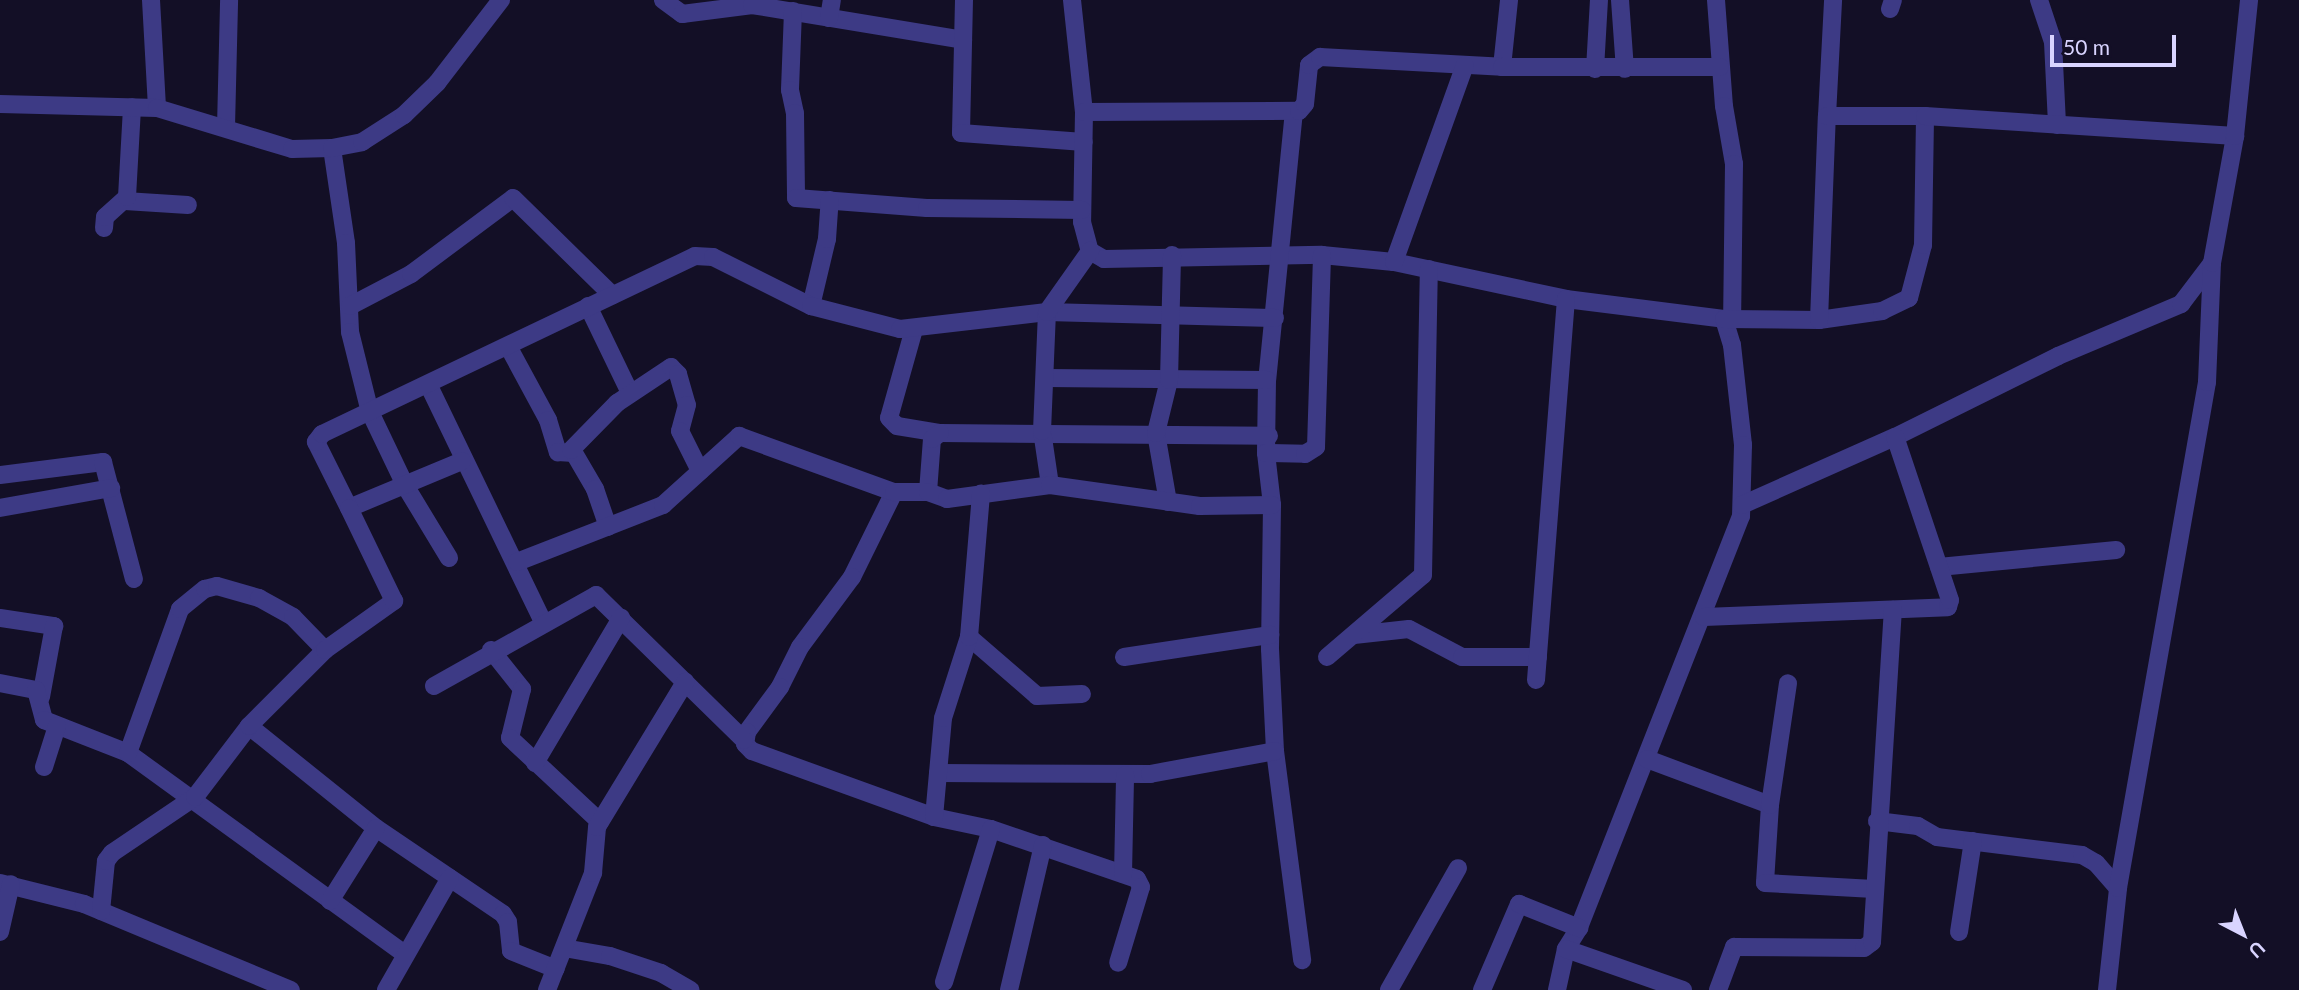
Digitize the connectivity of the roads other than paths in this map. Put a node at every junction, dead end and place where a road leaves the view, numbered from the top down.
1 (151, 0) edge
2 (229, 0) edge
3 (501, 0) edge
4 (663, 0) edge
5 (964, 0) edge
6 (1072, 0) edge
7 (1509, 0) edge
8 (1599, 0) edge
9 (1620, 0) edge
10 (1716, 0) edge
11 (1833, 0) edge
12 (2039, 0) edge
13 (2249, 0) edge
14 (738, 2) edge
15 (830, 9) edge
16 (793, 11) junction
17 (963, 40) junction
18 (1465, 65) junction
19 (1502, 67) junction
20 (1720, 67) junction
21 (1595, 69) junction
22 (1625, 69) junction
23 (0, 104) edge
24 (132, 107) junction
25 (157, 108) junction
26 (1294, 111) junction
27 (1084, 112) junction
28 (1828, 116) junction
29 (1925, 117) junction
30 (2057, 125) junction
31 (226, 127) junction
32 (2235, 136) junction
33 (1084, 142) junction
34 (332, 148) junction
35 (830, 200) junction
36 (125, 201) junction
37 (188, 205) dead end
38 (1082, 210) junction
39 (104, 228) dead end
40 (1090, 251) junction
41 (1277, 253) junction
42 (1172, 255) junction
43 (1322, 255) junction
44 (1394, 262) junction
45 (2212, 263) junction
46 (1429, 269) junction
47 (612, 295) junction
48 (1566, 299) junction
49 (350, 306) junction
50 (589, 306) junction
51 (811, 306) junction
52 (1048, 312) junction
53 (1171, 316) junction
54 (1275, 318) junction
55 (1728, 318) junction
56 (1819, 320) junction
57 (914, 329) junction
58 (508, 346) junction
59 (1046, 378) junction
60 (1169, 380) junction
61 (1266, 380) junction
62 (428, 384) junction
63 (629, 393) junction
64 (370, 412) junction
65 (1042, 431) junction
66 (940, 433) junction
67 (1156, 433) junction
68 (1895, 437) junction
69 (1268, 444) junction
70 (571, 450) junction
71 (461, 461) junction
72 (700, 471) junction
73 (0, 475) edge
74 (1050, 485) junction
75 (406, 487) junction
76 (111, 488) junction
77 (894, 492) junction
78 (928, 492) junction
79 (981, 494) junction
80 (1168, 502) junction
81 (1272, 505) junction
82 (1742, 505) junction
83 (0, 508) edge
84 (349, 508) junction
85 (608, 527) junction
86 (2116, 550) dead end
87 (449, 558) dead end
88 (517, 562) junction
89 (1939, 567) junction
90 (134, 579) dead end
91 (1893, 610) junction
92 (1704, 617) junction
93 (0, 618) edge
94 (621, 618) junction
95 (543, 622) junction
96 (1269, 635) junction
97 (1354, 635) junction
98 (969, 637) junction
99 (325, 650) junction
100 (491, 650) junction
101 (1124, 657) dead end
102 (1327, 657) dead end
103 (1538, 657) junction
104 (1536, 680) dead end
105 (0, 682) edge
106 (685, 682) junction
107 (1788, 683) dead end
108 (434, 686) dead end
109 (1082, 694) dead end
110 (41, 697) junction
111 (57, 726) junction
112 (250, 726) junction
113 (744, 740) junction
114 (1275, 751) junction
115 (128, 753) junction
116 (1647, 759) junction
117 (535, 762) junction
118 (44, 767) dead end
119 (938, 773) junction
120 (1125, 775) junction
121 (195, 797) junction
122 (1770, 805) junction
123 (934, 817) junction
124 (1877, 821) junction
125 (600, 822) junction
126 (376, 828) junction
127 (991, 829) junction
128 (1972, 841) junction
129 (1043, 845) junction
130 (1458, 869) dead end
131 (1122, 874) junction
132 (450, 878) junction
133 (5, 883) edge
134 (2118, 888) junction
135 (1874, 890) junction
136 (330, 901) junction
137 (101, 911) junction
138 (1579, 928) junction
139 (0, 932) edge
140 (1959, 932) dead end
141 (564, 948) junction
142 (1566, 949) junction
143 (405, 954) junction
144 (1302, 960) dead end
145 (1118, 963) dead end
146 (556, 969) junction
147 (944, 982) dead end
148 (291, 990) edge
149 (386, 990) edge
150 (547, 990) edge
151 (691, 990) edge
152 (1009, 990) edge
153 (1389, 990) edge
154 (1482, 990) edge
155 (1557, 990) edge
156 (1683, 990) edge
157 (1718, 990) edge
158 (2107, 990) edge

1 - 25 street
2 - 31 street
3 - 34 street
4 - 14 street
5 - 17 street
6 - 27 street
7 - 19 street
8 - 21 street
9 - 22 street
10 - 20 street
11 - 28 street
12 - 30 street
13 - 32 street
14 - 16 street
15 - 16 street
15 - 17 street
16 - 35 street
17 - 33 street
18 - 19 street
18 - 26 street
18 - 44 street
19 - 21 street
20 - 22 street
20 - 55 street
21 - 22 street
23 - 24 street
24 - 25 street
24 - 36 street
25 - 31 street
26 - 27 street
26 - 41 street
27 - 33 street
28 - 29 street
28 - 56 street
29 - 30 street
29 - 56 street
30 - 32 street
31 - 34 street
32 - 45 street
33 - 38 street
34 - 49 street
35 - 38 street
35 - 51 street
36 - 37 street
36 - 39 street
38 - 40 street
40 - 42 street
40 - 52 street
41 - 42 street
41 - 43 street
41 - 54 street
42 - 53 street
43 - 44 street
43 - 69 street
44 - 46 street
45 - 68 street
45 - 134 street
46 - 48 street
46 - 97 street
47 - 49 street
47 - 50 street
47 - 51 street
48 - 55 street
48 - 103 street
49 - 64 street
50 - 58 street
50 - 63 street
51 - 57 street
52 - 53 street
52 - 57 street
52 - 59 street
53 - 54 street
53 - 60 street
54 - 61 street
55 - 56 street
55 - 82 street
57 - 66 street
58 - 62 street
58 - 70 street
59 - 60 street
59 - 65 street
60 - 61 street
60 - 67 street
61 - 69 street
62 - 64 street
62 - 71 street
63 - 70 street
63 - 72 street
64 - 75 street
64 - 84 street
65 - 66 street
65 - 67 street
65 - 74 street
66 - 78 street
67 - 69 street
67 - 80 street
68 - 82 street
68 - 89 street
69 - 81 street
70 - 85 street
71 - 75 street
71 - 88 street
72 - 77 street
72 - 85 street
73 - 76 street
74 - 79 street
74 - 80 street
75 - 84 street
75 - 87 street
76 - 83 street
76 - 90 street
77 - 78 street
77 - 113 street
78 - 79 street
79 - 98 street
80 - 81 street
81 - 96 street
82 - 92 street
84 - 99 street
85 - 88 street
86 - 89 street
88 - 95 street
89 - 91 street
91 - 92 street
91 - 124 street
92 - 116 street
93 - 110 street
94 - 95 street
94 - 106 street
94 - 117 street
95 - 100 street
96 - 101 street
96 - 114 street
97 - 102 street
97 - 103 street
98 - 109 street
98 - 119 street
99 - 112 street
99 - 115 street
100 - 108 street
100 - 117 street
103 - 104 street
105 - 110 street
106 - 113 street
106 - 125 street
107 - 122 street
110 - 111 street
111 - 115 street
111 - 118 street
112 - 121 street
112 - 126 street
113 - 123 street
114 - 120 street
114 - 144 street
115 - 121 street
116 - 122 street
116 - 138 street
117 - 125 street
119 - 120 street
119 - 123 street
120 - 131 street
121 - 136 street
121 - 137 street
122 - 135 street
123 - 127 street
124 - 128 street
124 - 135 street
125 - 141 street
126 - 132 street
126 - 136 street
127 - 129 street
127 - 147 street
128 - 134 street
128 - 140 street
129 - 131 street
129 - 152 street
130 - 153 street
131 - 145 street
132 - 143 street
132 - 146 street
133 - 137 street
133 - 139 street
134 - 158 street
135 - 157 street
136 - 143 street
137 - 148 street
138 - 142 street
138 - 154 street
141 - 146 street
141 - 151 street
142 - 155 street
142 - 156 street
143 - 149 street
146 - 150 street

